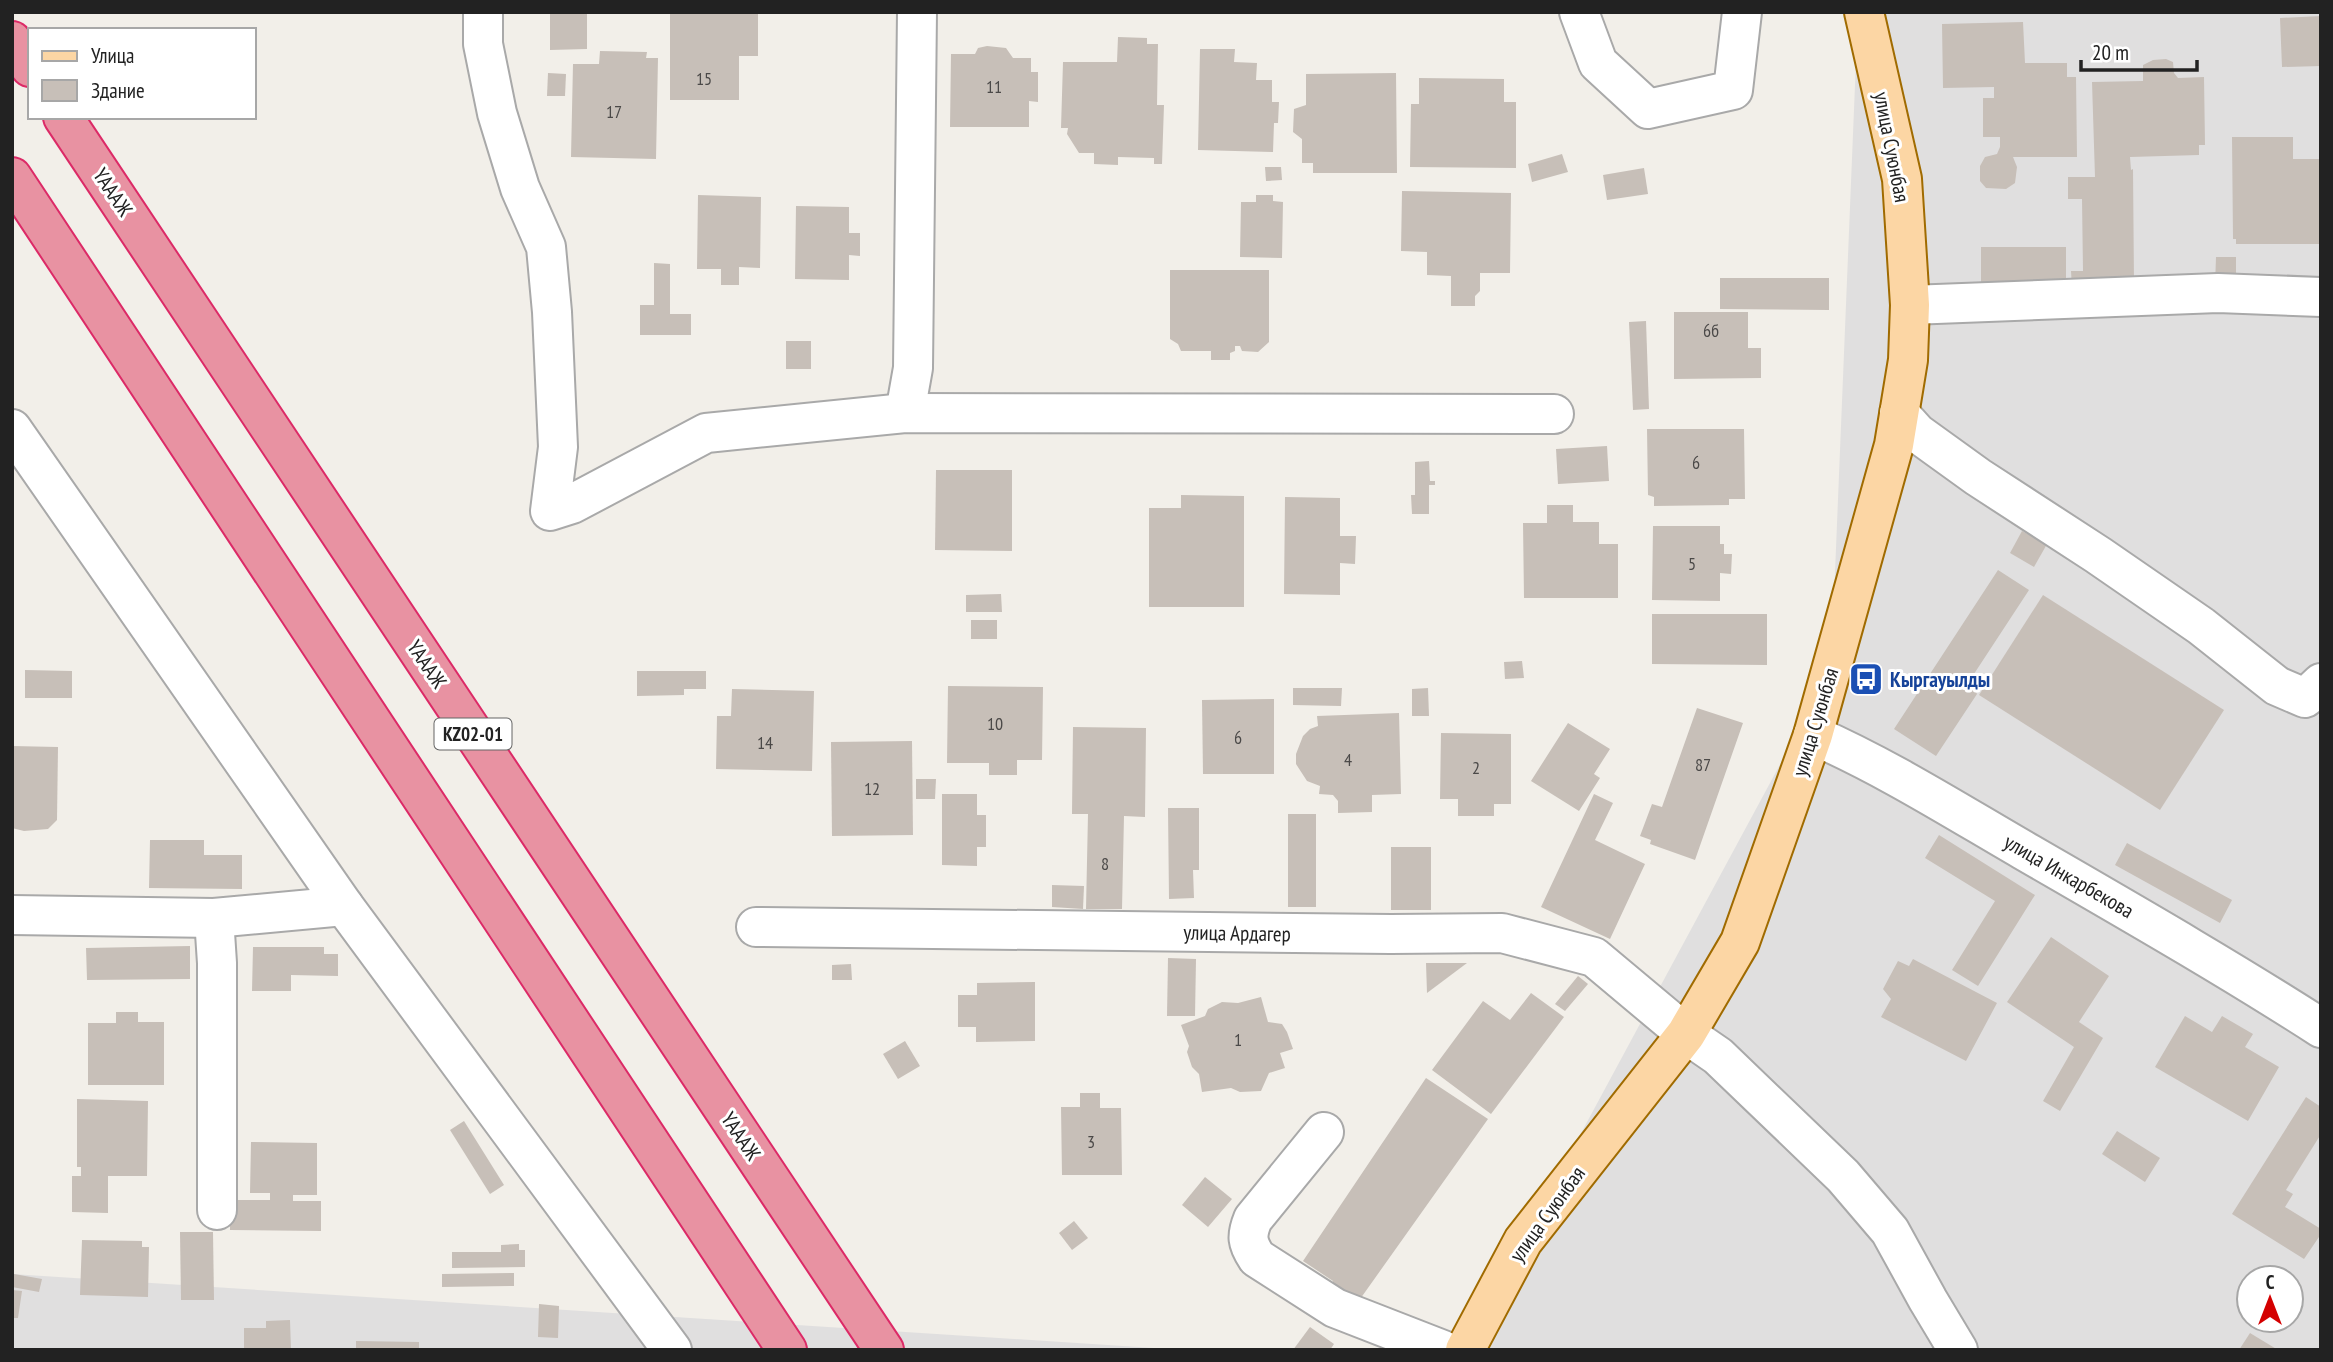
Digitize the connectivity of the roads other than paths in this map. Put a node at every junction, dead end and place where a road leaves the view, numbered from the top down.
1 (483, 12) edge
2 (917, 12) edge
3 (1579, 12) edge
4 (1742, 12) edge
5 (1864, 12) edge
6 (12, 41) edge
7 (28, 64) edge
8 (64, 119) edge
9 (12, 177) edge
10 (2321, 297) edge
11 (1910, 305) junction
12 (905, 413) junction
13 (1899, 413) junction
14 (1555, 414) dead end
15 (12, 429) edge
16 (2321, 683) edge
17 (1813, 735) junction
18 (344, 906) junction
19 (12, 915) edge
20 (214, 918) junction
21 (756, 927) dead end
22 (2321, 1028) edge
23 (1686, 1034) junction
24 (1324, 1132) dead end
25 (217, 1210) dead end
26 (834, 1272) junction
27 (672, 1350) edge
28 (787, 1350) edge
29 (884, 1350) edge
30 (909, 1350) edge
31 (1443, 1350) edge
32 (1465, 1350) edge
33 (1958, 1350) edge

1 - 12 street
2 - 12 street
3 - 4 street
5 - 11 main road, улица Суюнбая
6 - 7 highway
8 - 26 highway, ҮАААЖ / KZ02-01
9 - 28 highway
10 - 11 street
11 - 13 main road, улица Суюнбая
12 - 14 street
13 - 16 street
13 - 17 main road, улица Суюнбая
15 - 18 street
17 - 22 street, улица Инкарбекова
17 - 23 main road, улица Суюнбая
18 - 20 street
18 - 27 street
19 - 20 street
20 - 25 street
21 - 23 street, улица Ардагер
23 - 32 main road, улица Суюнбая
23 - 33 street, улица Ардагер
24 - 31 street
26 - 29 highway, ҮАААЖ / KZ02-01
26 - 30 highway

